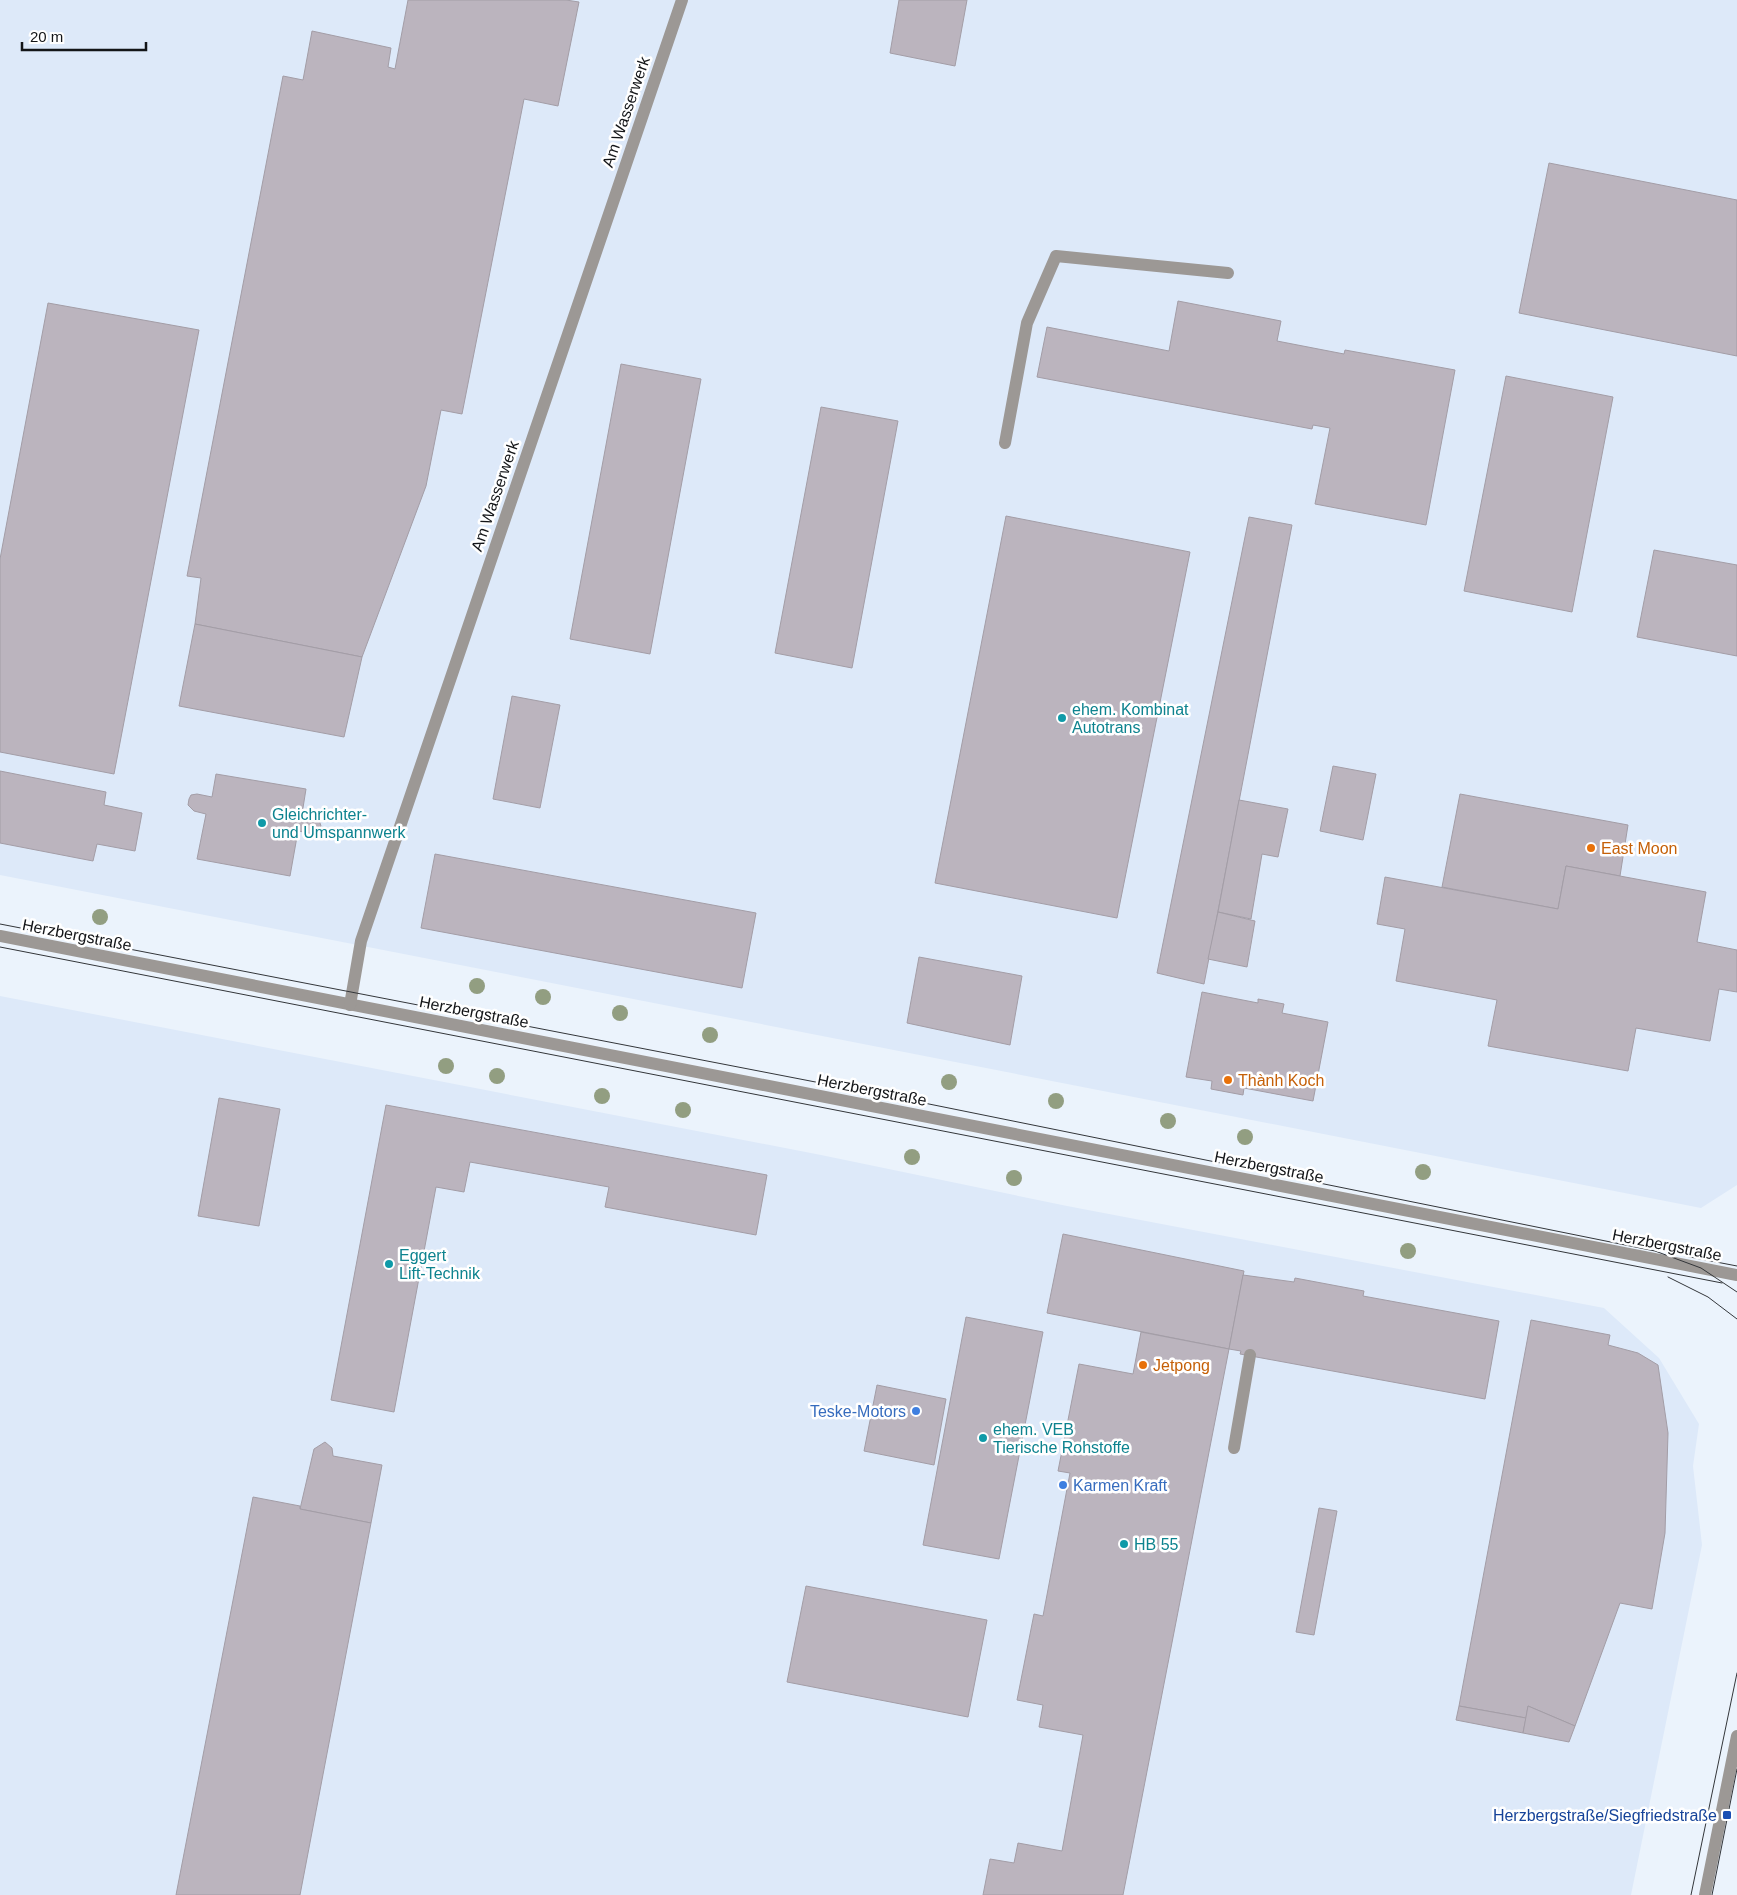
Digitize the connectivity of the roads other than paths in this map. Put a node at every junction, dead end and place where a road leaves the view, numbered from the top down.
1 (682, 0) edge
2 (1228, 273) dead end
3 (1005, 443) dead end
4 (0, 936) edge
5 (350, 1005) junction
6 (1737, 1275) edge
7 (1250, 1355) dead end
8 (1234, 1448) dead end
9 (1737, 1736) edge
10 (1705, 1895) edge

1 - 5 street, Am Wasserwerk
2 - 3 street
4 - 5 street, Herzbergstraße
5 - 6 street, Herzbergstraße
7 - 8 street
9 - 10 street

